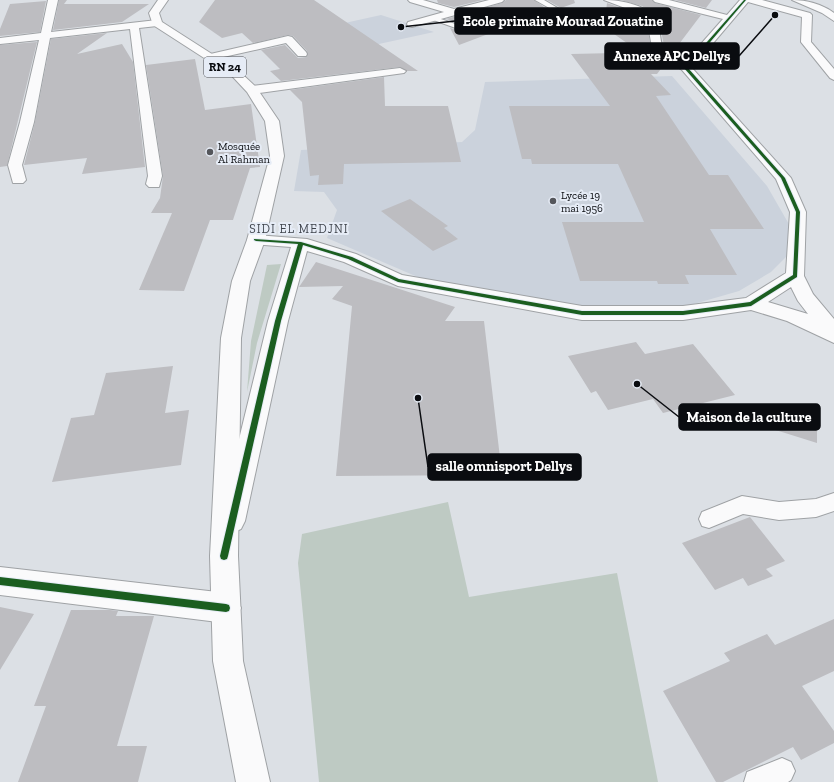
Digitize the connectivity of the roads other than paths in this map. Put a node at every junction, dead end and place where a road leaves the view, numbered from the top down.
1 (53, 0) edge
2 (163, 0) edge
3 (413, 0) edge
4 (539, 0) edge
5 (610, 0) edge
6 (658, 0) edge
7 (745, 0) edge
8 (751, 0) edge
9 (797, 0) edge
10 (490, 1) edge
11 (453, 12) junction
12 (432, 18) junction
13 (729, 18) junction
14 (834, 18) edge
15 (157, 23) junction
16 (412, 24) dead end
17 (134, 25) junction
18 (44, 36) junction
19 (0, 41) edge
20 (302, 54) dead end
21 (210, 57) junction
22 (686, 68) junction
23 (400, 71) dead end
24 (834, 76) edge
25 (252, 90) junction
26 (18, 180) dead end
27 (154, 184) dead end
28 (256, 240) junction
29 (301, 243) junction
30 (795, 276) junction
31 (751, 304) junction
32 (834, 332) edge
33 (834, 336) edge
34 (834, 502) edge
35 (709, 519) dead end
36 (224, 556) junction
37 (0, 581) edge
38 (226, 608) junction
39 (782, 771) dead end
40 (253, 782) edge
41 (757, 782) edge

1 - 18 street
2 - 15 street
3 - 11 street
4 - 12 lane
5 - 22 street
6 - 13 street
7 - 13 street
8 - 24 street
9 - 14 street
10 - 11 street
11 - 12 street
12 - 16 street
13 - 22 street
15 - 17 street
15 - 21 street, RN 24
17 - 18 street
17 - 27 street
18 - 19 street
18 - 26 street
20 - 21 street
21 - 25 street, RN 24
22 - 30 street
23 - 25 street
25 - 28 street, RN 24
28 - 29 street
28 - 36 street, RN 24
29 - 31 street
29 - 36 street
30 - 31 street
30 - 32 street
31 - 33 street
34 - 35 lane
36 - 38 street, RN 24
37 - 38 street
38 - 40 street, RN 24
39 - 41 lane

